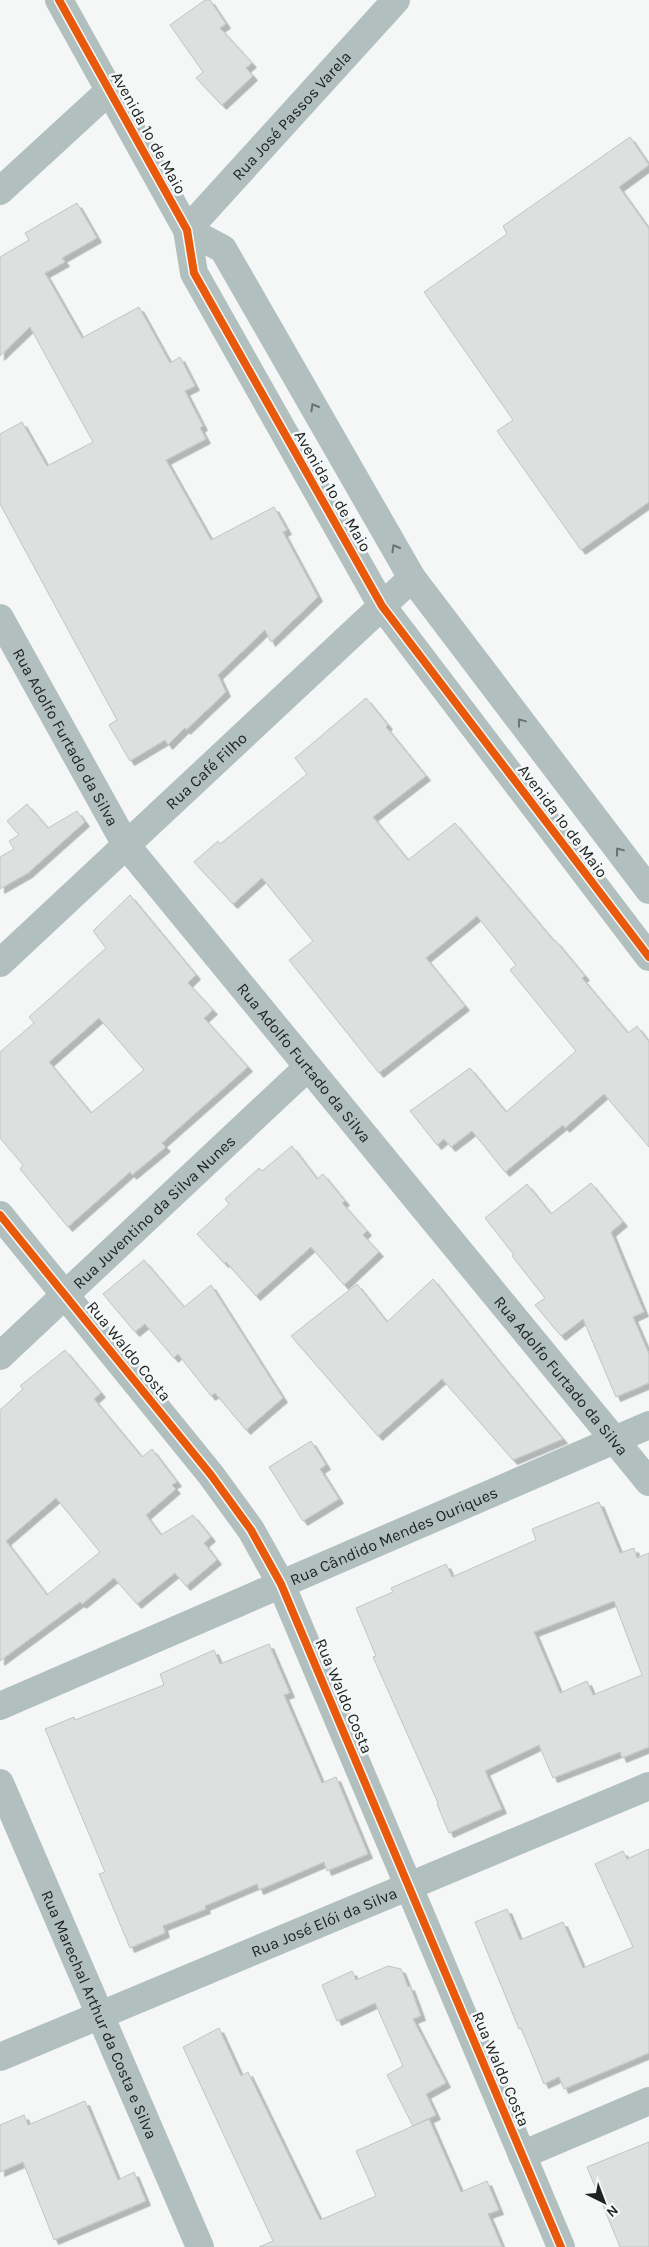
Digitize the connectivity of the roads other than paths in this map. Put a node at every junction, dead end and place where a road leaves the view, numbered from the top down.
1 (59, 0) edge
2 (396, 0) edge
3 (110, 90) junction
4 (0, 191) edge
5 (187, 230) junction
6 (412, 578) junction
7 (382, 606) junction
8 (0, 618) edge
9 (126, 845) junction
10 (649, 890) edge
11 (649, 957) edge
12 (0, 963) edge
13 (308, 1066) junction
14 (0, 1215) edge
15 (66, 1294) junction
16 (0, 1356) edge
17 (649, 1425) edge
18 (614, 1440) junction
19 (649, 1482) edge
20 (282, 1584) junction
21 (0, 1706) edge
22 (0, 1783) edge
23 (649, 1786) edge
24 (409, 1886) junction
25 (100, 2015) junction
26 (0, 2057) edge
27 (649, 2101) edge
28 (522, 2155) junction
29 (200, 2247) edge
30 (561, 2247) edge

1 - 3 street, Avenida 1º de Maio
2 - 5 street, Rua José Passos Varela
3 - 4 street
3 - 5 street, Avenida 1º de Maio
6 -> 5 street, Avenida 1º de Maio
5 - 7 street, Avenida 1º de Maio
6 - 7 street, Rua Café Filho
10 -> 6 street, Avenida 1º de Maio
7 - 9 street, Rua Café Filho
7 - 11 street, Avenida 1º de Maio
8 - 9 street, Rua Adolfo Furtado da Silva
9 - 12 street, Rua Café Filho
9 - 13 street, Rua Adolfo Furtado da Silva
13 - 15 street, Rua Juventino da Silva Nunes
13 - 18 street, Rua Adolfo Furtado da Silva
14 - 15 street, Rua Waldo Costa
15 - 16 street, Rua Juventino da Silva Nunes
15 - 20 street, Rua Waldo Costa
17 - 18 street, Rua Cândido Mendes Ouriques
18 - 19 street, Rua Adolfo Furtado da Silva
18 - 20 street, Rua Cândido Mendes Ouriques
20 - 21 street, Rua Cândido Mendes Ouriques
20 - 24 street, Rua Waldo Costa
22 - 25 street, Rua Marechal Arthur da Costa e Silva
23 - 24 street, Rua José Elói da Silva
24 - 25 street, Rua José Elói da Silva
24 - 28 street, Rua Waldo Costa
25 - 26 street, Rua José Elói da Silva
25 - 29 street, Rua Marechal Arthur da Costa e Silva
27 - 28 street
28 - 30 street, Rua Waldo Costa

